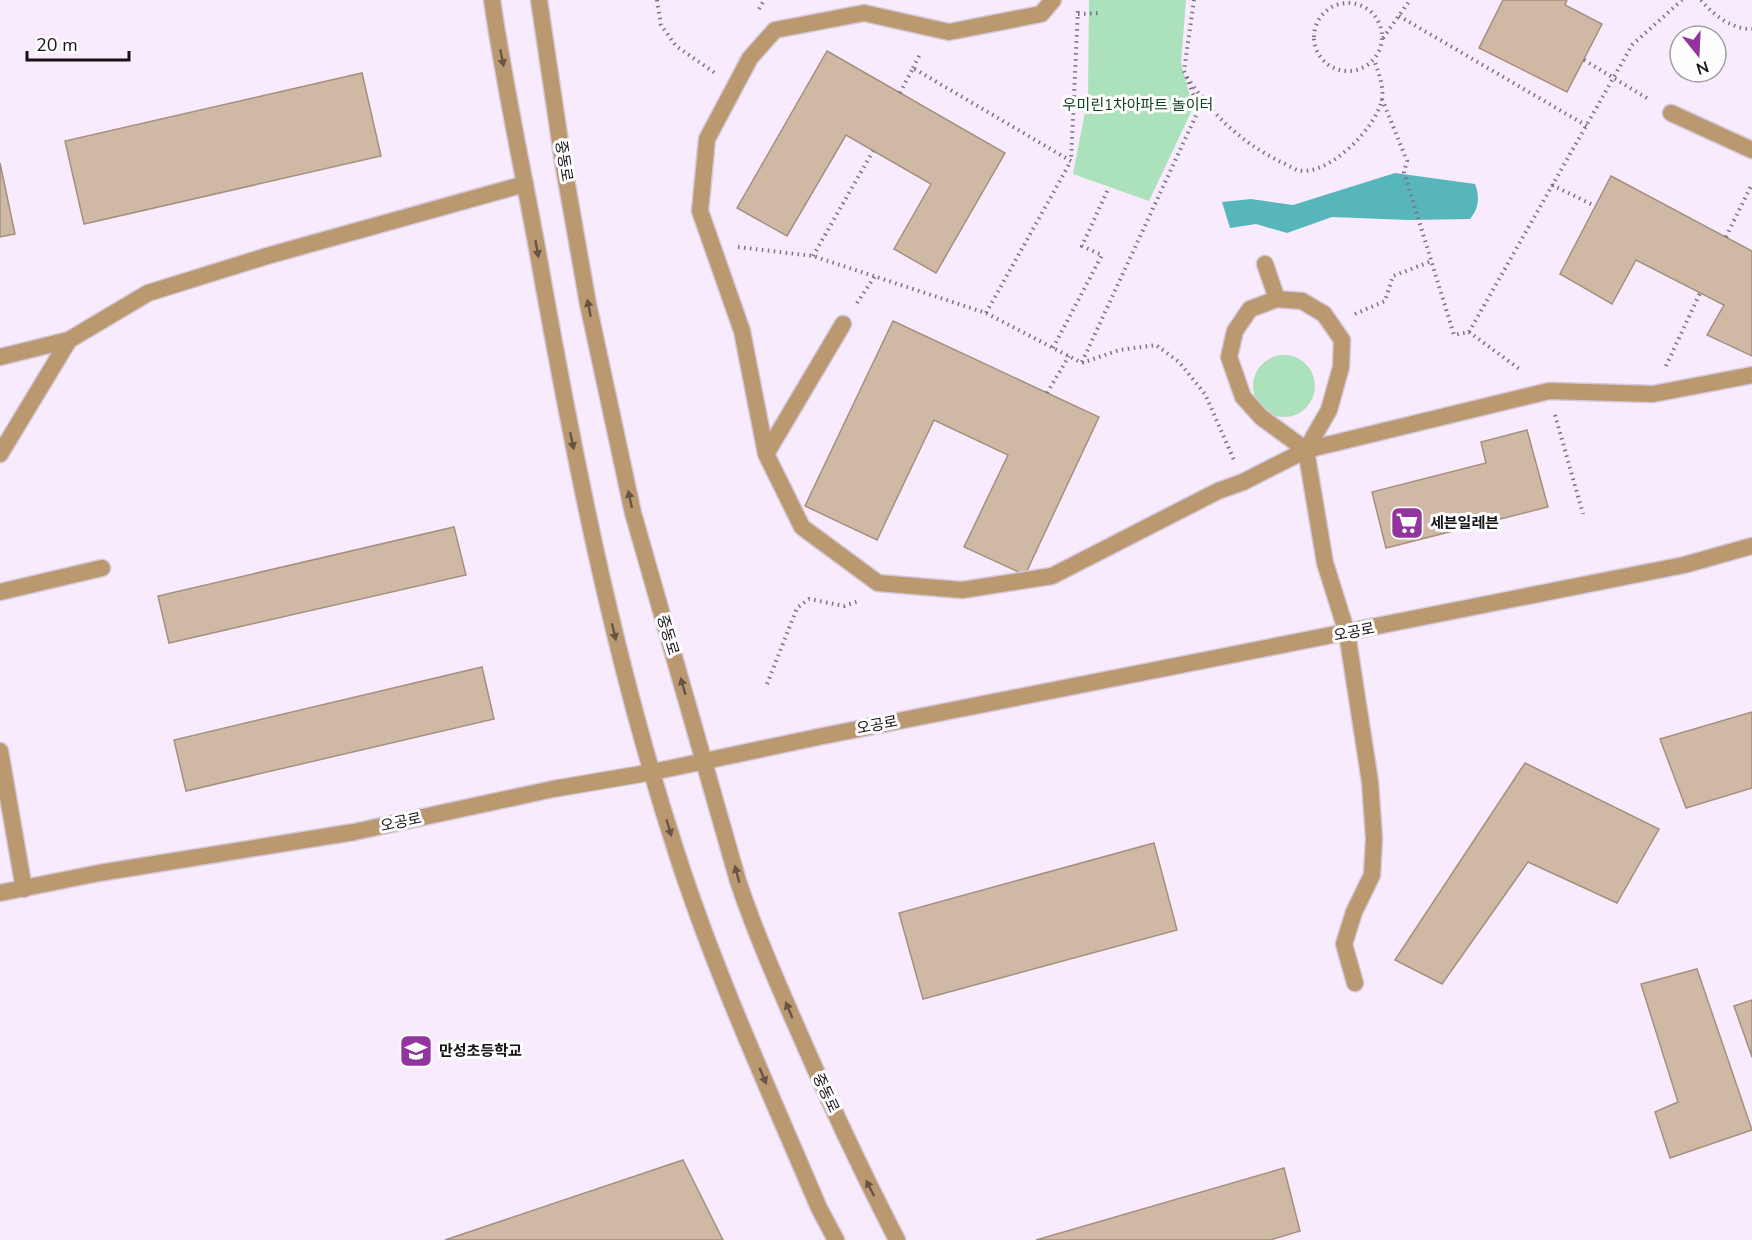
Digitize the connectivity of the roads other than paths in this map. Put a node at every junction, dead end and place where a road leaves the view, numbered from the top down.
1 (492, 0) edge
2 (539, 0) edge
3 (1053, 0) edge
4 (1671, 113) road end
5 (1752, 150) edge
6 (525, 184) junction
7 (1265, 264) dead end
8 (1277, 299) junction
9 (843, 324) road end
10 (69, 340) junction
11 (0, 357) edge
12 (1752, 375) edge
13 (1306, 450) junction
14 (0, 454) edge
15 (766, 454) junction
16 (1752, 546) edge
17 (102, 568) dead end
18 (0, 592) edge
19 (1347, 633) junction
20 (0, 751) edge
21 (705, 760) junction
22 (653, 772) junction
23 (24, 889) junction
24 (0, 893) edge
25 (1355, 983) dead end
26 (836, 1240) edge
27 (897, 1240) edge

1 -> 6 street
21 -> 2 street, 중동로
3 - 15 street
4 - 5 street
6 - 10 street
6 -> 22 street
7 - 8 street
8 - 13 street
8 - 13 street
9 - 15 street
10 - 11 street
10 - 14 street
12 - 13 street
13 - 15 street
13 - 19 street
16 - 19 street, 오공로
17 - 18 street
19 - 21 street, 오공로
19 - 25 street
20 - 23 street
21 - 22 street, 오공로
27 -> 21 street, 중동로
22 - 23 street, 오공로
22 -> 26 street
23 - 24 street, 오공로

